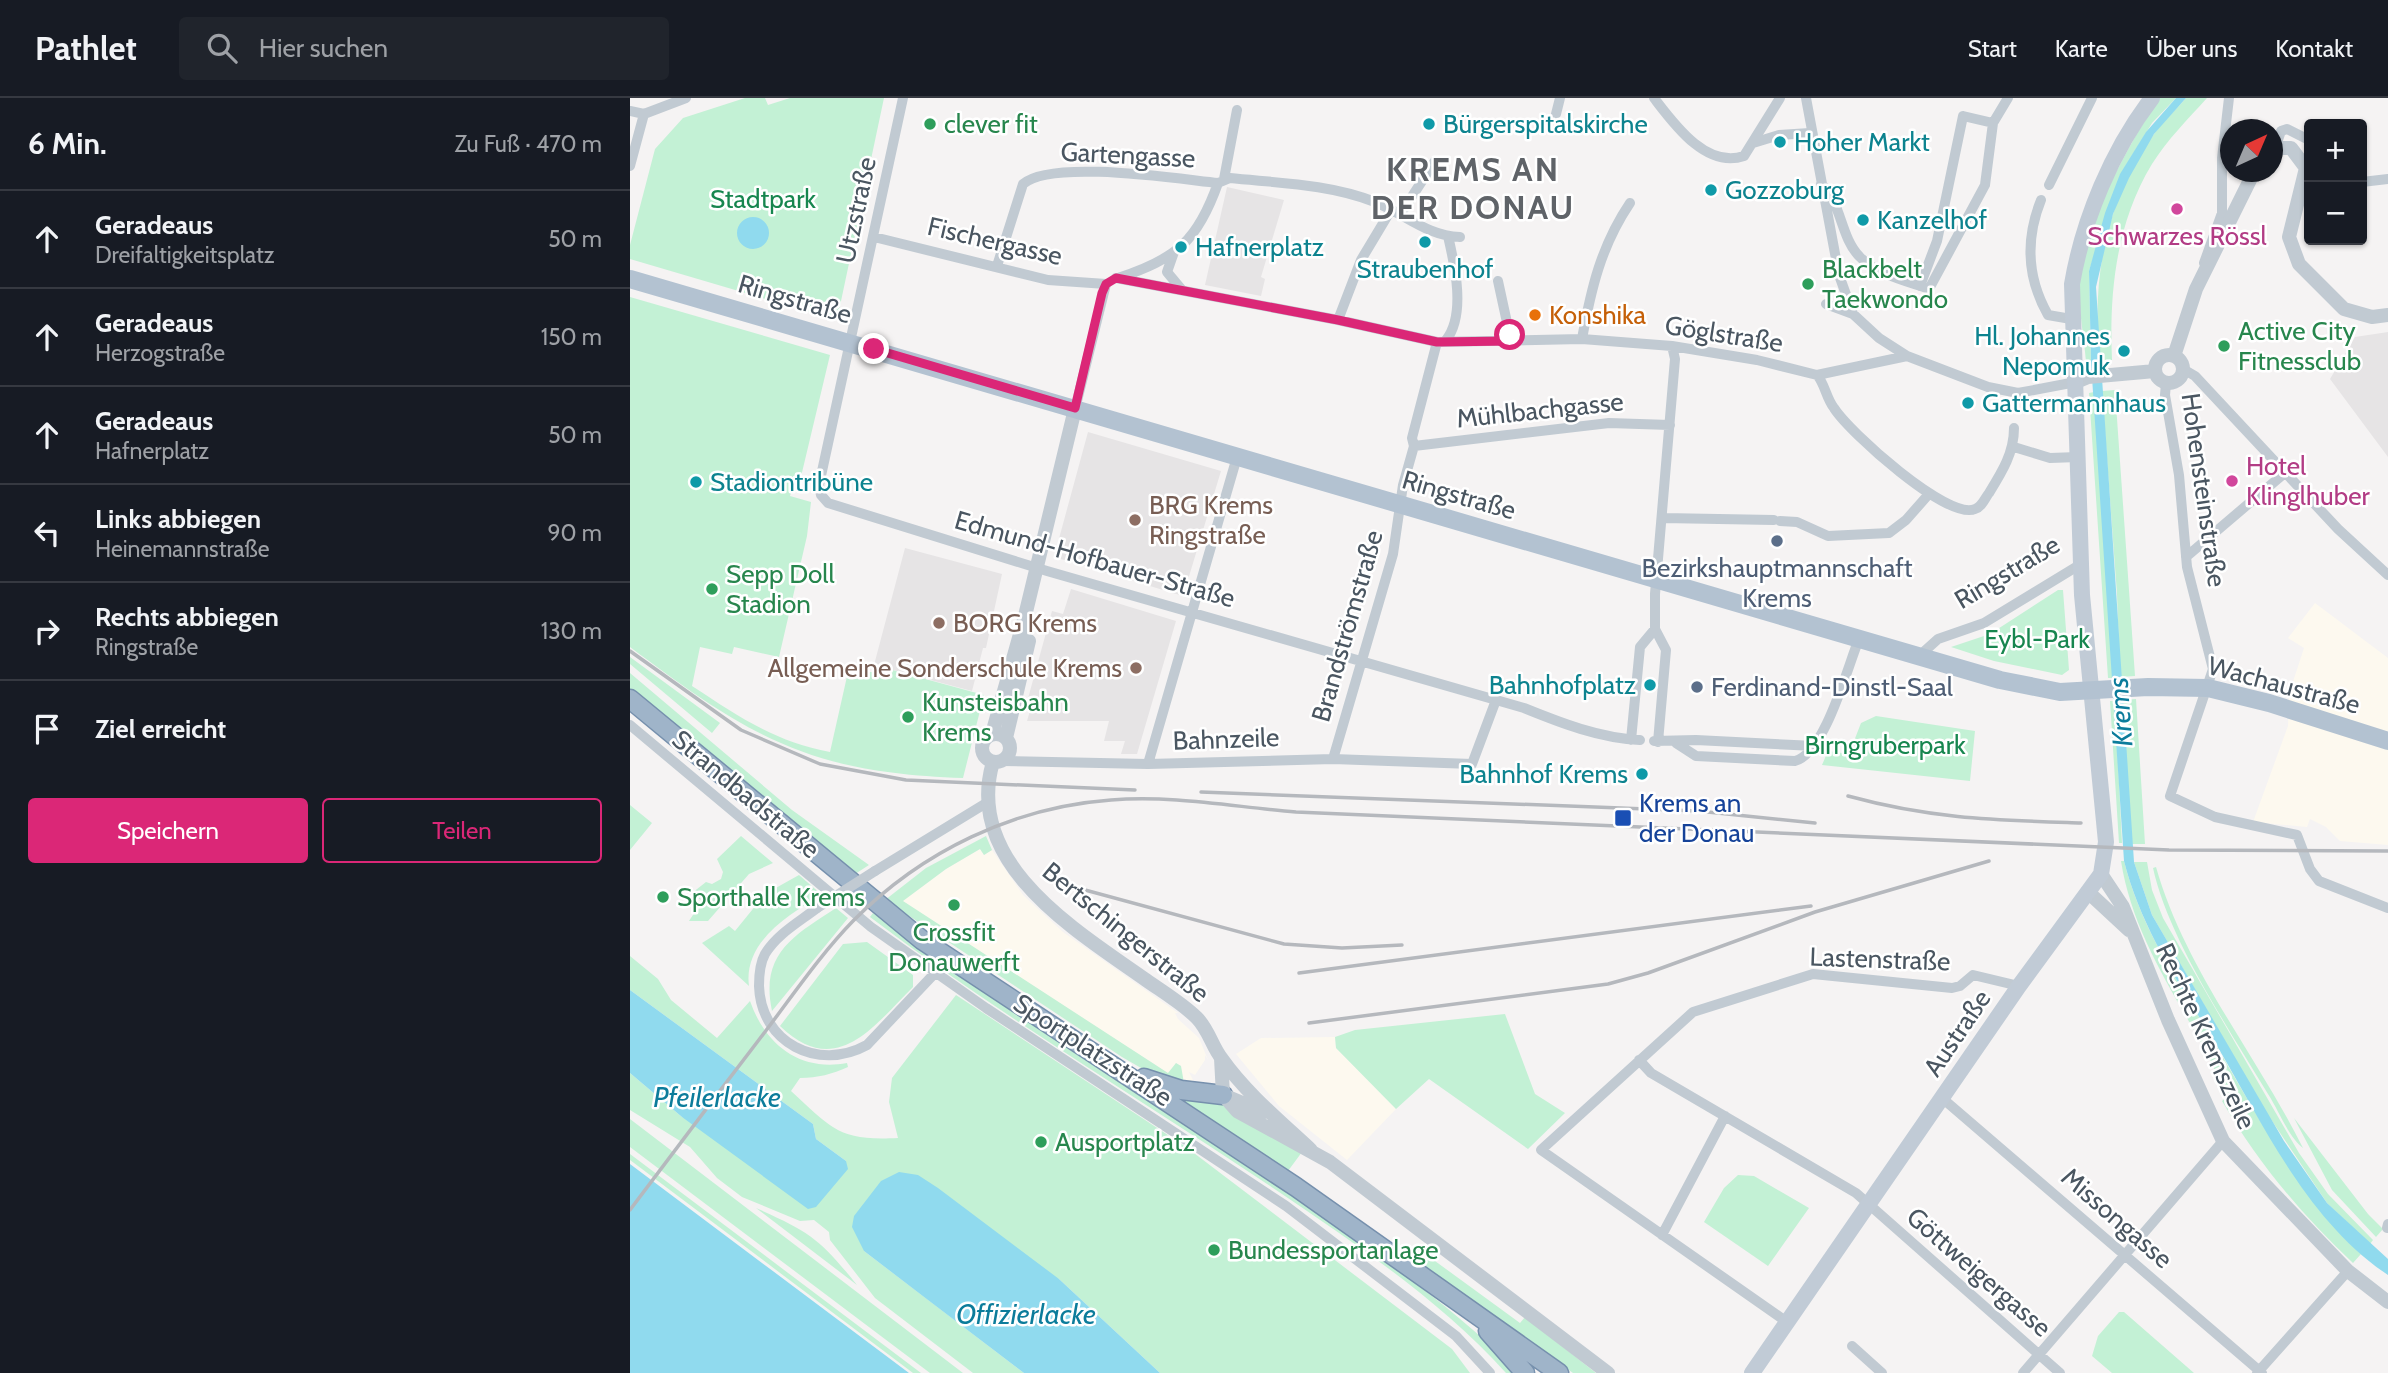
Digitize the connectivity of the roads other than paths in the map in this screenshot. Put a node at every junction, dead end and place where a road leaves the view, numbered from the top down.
1 (686, 98) edge
2 (903, 98) edge
3 (1560, 98) edge
4 (1654, 98) edge
5 (1780, 98) edge
6 (2008, 98) edge
7 (2092, 98) edge
8 (2152, 98) edge
9 (2229, 98) edge
10 (1806, 99) edge
11 (1237, 110) dead end
12 (630, 111) edge
13 (645, 114) junction
14 (1556, 114) dead end
15 (1993, 123) junction
16 (2283, 130) edge
17 (1810, 133) junction
18 (2304, 138) edge
19 (1753, 143) junction
20 (2283, 146) edge
21 (1435, 161) dead end
22 (630, 166) edge
23 (2388, 179) edge
24 (1221, 181) junction
25 (2367, 181) edge
26 (2248, 182) edge
27 (1821, 184) junction
28 (2049, 185) dead end
29 (2041, 200) dead end
30 (1630, 203) dead end
31 (1396, 213) junction
32 (874, 237) junction
33 (1454, 237) joint
34 (1174, 252) junction
35 (997, 266) junction
36 (2203, 274) junction
37 (630, 279) edge
38 (1111, 281) junction
39 (1498, 281) dead end
40 (1924, 288) junction
41 (1182, 290) junction
42 (1826, 304) dead end
43 (1853, 314) junction
44 (2388, 315) edge
45 (2071, 319) junction
46 (1338, 320) junction
47 (1582, 339) junction
48 (1442, 341) junction
49 (1511, 341) junction
50 (851, 343) junction
51 (1672, 346) junction
52 (1907, 356) junction
53 (2174, 356) junction
54 (2183, 369) junction
55 (2154, 371) junction
56 (1816, 375) junction
57 (2082, 380) junction
58 (2166, 383) junction
59 (1075, 408) junction
60 (1670, 425) junction
61 (2014, 428) dead end
62 (1414, 446) junction
63 (2014, 447) junction
64 (2078, 457) junction
65 (1236, 464) junction
66 (2287, 471) junction
67 (821, 495) joint
68 (1928, 495) junction
69 (1401, 505) junction
70 (1663, 518) junction
71 (2186, 557) junction
72 (2081, 564) junction
73 (1035, 567) junction
74 (2388, 575) edge
75 (1657, 580) junction
76 (1192, 612) junction
77 (1655, 629) junction
78 (1859, 639) junction
79 (1918, 657) junction
80 (1362, 660) junction
81 (2208, 688) junction
82 (2100, 691) junction
83 (630, 699) edge
84 (1496, 700) junction
85 (630, 725) edge
86 (999, 736) junction
87 (1645, 741) junction
88 (2388, 741) edge
89 (1333, 758) junction
90 (998, 762) junction
91 (1149, 764) junction
92 (988, 802) junction
93 (2101, 874) junction
94 (2088, 892) junction
95 (2388, 908) edge
96 (2132, 934) junction
97 (935, 973) junction
98 (2019, 986) junction
99 (1221, 1058) junction
100 (1639, 1060) junction
101 (1115, 1068) junction
102 (1223, 1095) junction
103 (1942, 1098) junction
104 (1725, 1116) junction
105 (1278, 1119) junction
106 (2224, 1141) junction
107 (1311, 1150) junction
108 (1868, 1204) junction
109 (1662, 1235) junction
110 (2125, 1256) junction
111 (2348, 1271) junction
112 (1459, 1301) junction
113 (2388, 1302) edge
114 (1787, 1322) junction
115 (1852, 1346) dead end
116 (2039, 1355) junction
117 (2259, 1372) edge
118 (1490, 1373) edge
119 (1525, 1373) edge
120 (1559, 1373) edge
121 (1608, 1373) edge
122 (1752, 1373) edge
123 (1882, 1373) edge
124 (2024, 1373) edge
125 (2060, 1373) edge

1 - 13 street
2 - 32 street, Utzstraße
3 - 14 street
4 - 19 street
5 - 19 street
6 - 15 street
7 - 28 street
8 - 45 main road, Ringstraße
9 - 36 street
10 - 17 street
11 - 24 street
12 - 13 street
13 - 22 street
15 - 40 street
15 - 40 street
16 - 18 street
17 - 19 street
17 - 27 street
20 - 44 street
21 - 31 street
23 - 25 street
24 - 31 street, Gartengasse
24 - 34 street
24 - 35 street, Gartengasse
26 - 36 street
27 - 40 street
27 - 43 street
29 - 45 street
30 - 47 street
31 - 33 street, Gartengasse
31 - 46 street
32 - 35 street, Fischergasse
32 - 50 street, Utzstraße
33 - 48 street, Brandströmstraße
34 - 38 street
34 - 41 street
35 - 38 street, Fischergasse
36 - 53 street
37 - 50 main road, Ringstraße
38 - 41 street
38 - 59 street
39 - 49 street
41 - 46 street, Göglstraße
42 - 43 street
43 - 52 street
45 - 57 main road, Ringstraße
46 - 48 street, Göglstraße
47 - 49 street, Göglstraße
47 - 51 street, Göglstraße
48 - 49 street, Göglstraße
48 - 62 street, Brandströmstraße
50 - 59 main road, Ringstraße
50 - 67 street, Utzstraße
51 - 56 street, Göglstraße
51 - 60 street
52 - 56 street, Göglstraße
52 - 57 street
53 - 54 street
53 - 55 street
54 - 58 street
54 - 66 street
55 - 57 street
55 - 58 street
56 - 68 street
57 - 64 main road, Ringstraße
58 - 71 street, Hohensteinstraße
59 - 65 main road, Ringstraße
59 - 73 street
60 - 62 street, Mühlbachgasse
60 - 70 street
61 - 63 street
62 - 69 street, Brandströmstraße
63 - 64 street
63 - 68 street
64 - 72 main road, Ringstraße
65 - 69 main road, Ringstraße
65 - 76 street
66 - 71 street
66 - 74 street
67 - 73 street, Edmund-Hofbauer-Straße
68 - 70 street
69 - 75 main road, Ringstraße
69 - 80 street, Brandströmstraße
70 - 75 street
71 - 81 street, Hohensteinstraße
72 - 79 street, Ringstraße
72 - 82 main road
73 - 76 street, Edmund-Hofbauer-Straße
73 - 86 street
75 - 77 street
75 - 78 main road, Ringstraße
76 - 80 street, Edmund-Hofbauer-Straße
76 - 91 street
77 - 87 street
77 - 87 street
78 - 79 main road, Ringstraße
78 - 87 street
79 - 82 main road, Wachaustraße
80 - 84 street
80 - 89 street, Brandströmstraße
81 - 82 main road, Wachaustraße
81 - 88 main road, Wachaustraße
81 - 95 street, Hohensteinstraße
82 - 93 main road
83 - 101 highway
84 - 87 street
84 - 89 street, Bahnzeile
85 - 97 street, Strandbadstraße
86 - 90 street
86 - 90 street
89 - 91 street, Bahnzeile
90 - 91 street, Bahnzeile
90 - 92 street, Bertschingerstraße
92 - 97 street, bridge
92 - 99 street, Bertschingerstraße
93 - 94 main road, Austraße
93 - 96 street, Rechte Kremszeile
94 - 96 street, Rechte Kremszeile
94 - 98 main road, Austraße
96 - 106 street, Rechte Kremszeile
97 - 118 street, Sportplatzstraße
98 - 100 street, Lastenstraße
98 - 103 main road, Austraße
99 - 102 street, Bertschingerstraße
99 - 105 street, Bertschingerstraße
100 - 104 street, Göttweigergasse
100 - 109 street, Lastenstraße
101 - 102 highway
101 - 112 highway
102 - 105 street, Bertschingerstraße
102 - 107 street, Bertschingerstraße
103 - 108 main road, Austraße
103 - 110 street, Missongasse
104 - 108 street, Göttweigergasse
104 - 109 street
105 - 107 street, Bertschingerstraße
106 - 110 street
106 - 111 street, Rechte Kremszeile
107 - 121 street, Bertschingerstraße
108 - 114 main road, Austraße
108 - 116 street, Göttweigergasse
109 - 114 street
110 - 116 street
110 - 117 street, Missongasse
111 - 113 street, Rechte Kremszeile
111 - 117 street
112 - 119 highway
112 - 120 highway
114 - 122 main road, Austraße
115 - 123 street
116 - 124 street
116 - 125 street, Göttweigergasse

